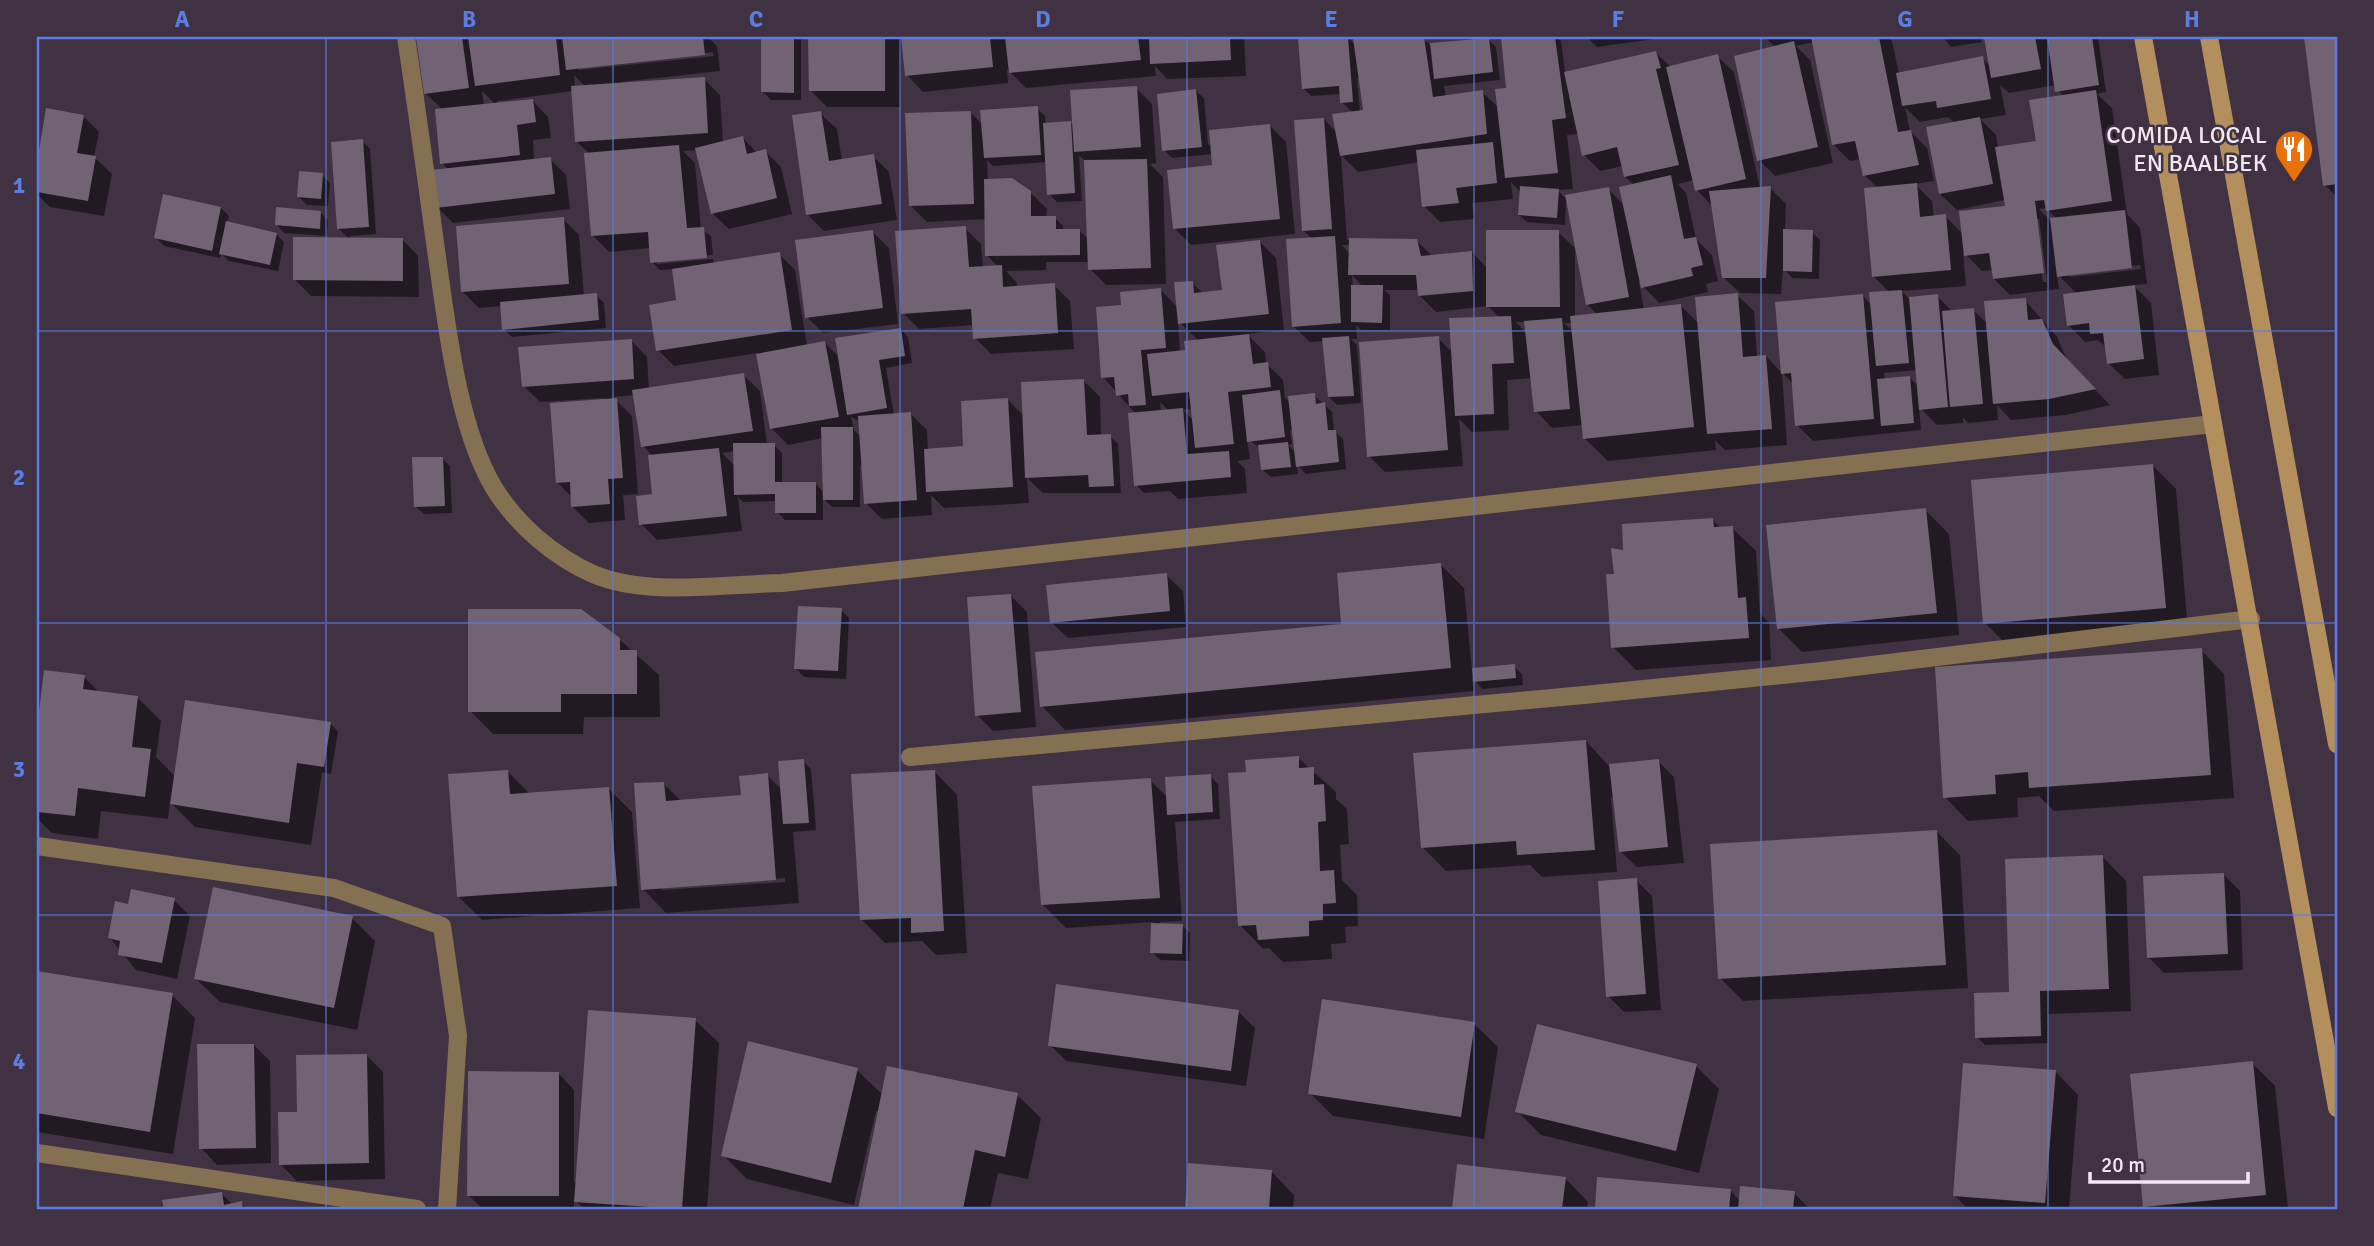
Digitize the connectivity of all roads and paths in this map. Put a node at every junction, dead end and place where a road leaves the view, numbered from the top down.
1 (406, 37) edge
2 (2143, 37) edge
3 (2209, 37) edge
4 (2213, 424) junction
5 (2251, 619) junction
6 (2337, 744) edge
7 (910, 757) dead end
8 (37, 846) edge
9 (2337, 1108) edge
10 (37, 1153) edge
11 (417, 1209) edge
12 (447, 1209) edge

1 - 4 street
2 - 4 main road
3 - 6 main road
4 - 5 main road
5 - 7 street
5 - 9 main road
8 - 12 street
10 - 11 street

